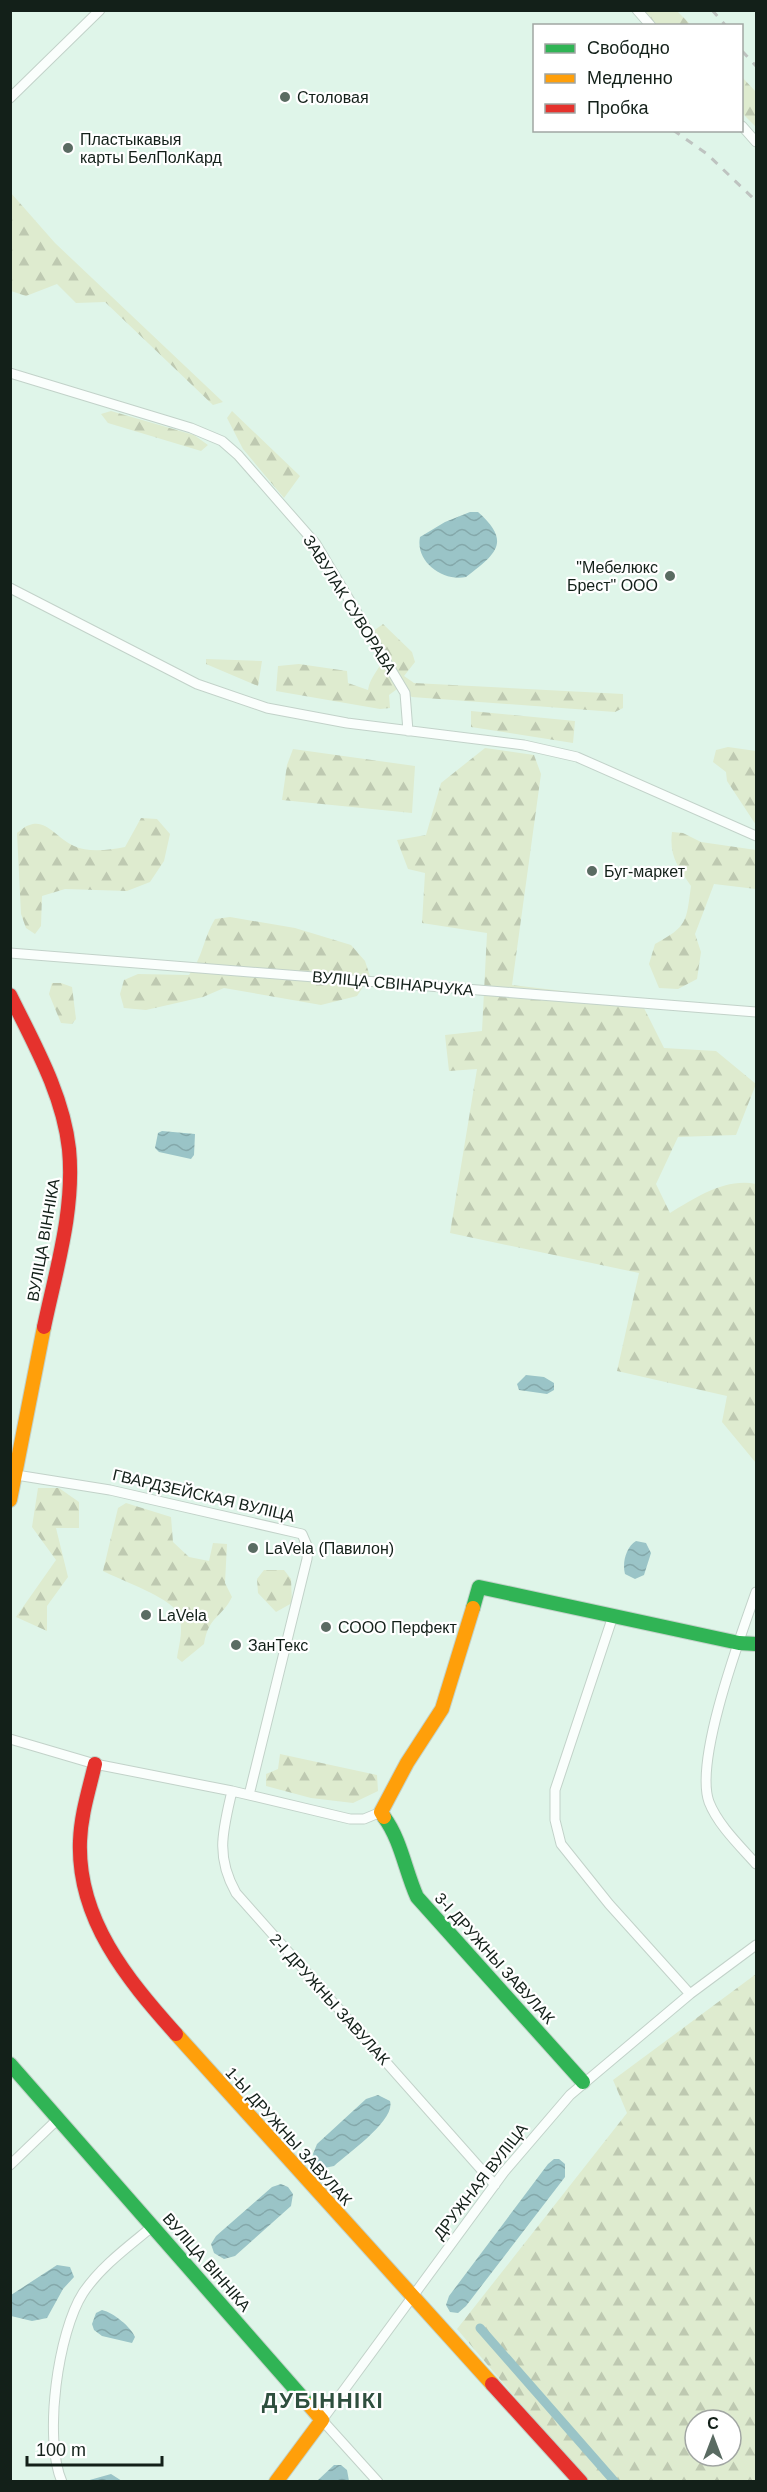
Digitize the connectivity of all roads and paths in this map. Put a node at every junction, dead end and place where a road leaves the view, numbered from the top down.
1 (100, 10) edge
2 (637, 10) edge
3 (649, 24) edge
4 (10, 98) edge
5 (743, 128) edge
6 (756, 142) edge
7 (10, 373) edge
8 (10, 588) edge
9 (408, 730) junction
10 (756, 836) edge
11 (10, 953) edge
12 (10, 995) edge
13 (679, 1007) junction
14 (756, 1012) edge
15 (678, 1018) dead end
16 (13, 1475) edge
17 (10, 1500) edge
18 (756, 1592) edge
19 (613, 1616) junction
20 (739, 1643) junction
21 (756, 1644) edge
22 (10, 1739) edge
23 (95, 1764) junction
24 (232, 1791) junction
25 (249, 1795) junction
26 (381, 1812) junction
27 (756, 1864) edge
28 (756, 1945) edge
29 (690, 1994) junction
30 (10, 2064) edge
31 (583, 2082) junction
32 (59, 2118) junction
33 (10, 2165) edge
34 (495, 2185) junction
35 (153, 2226) junction
36 (413, 2299) junction
37 (322, 2420) junction
38 (62, 2481) edge
39 (276, 2481) edge
40 (378, 2481) edge
41 (581, 2481) edge

1 - 4 street
2 - 3 street
5 - 6 street
7 - 9 street, ЗАВУЛАК СУВОРАВА
8 - 9 street
9 - 10 street
11 - 13 street, ВУЛІЦА СВІНАРЧУКА
12 - 16 street, ВУЛІЦА ВІННІКА
13 - 14 street, ВУЛІЦА СВІНАРЧУКА
13 - 15 street
16 - 17 street, ВУЛІЦА ВІННІКА
16 - 25 street, ГВАРДЗЕЙСКАЯ ВУЛІЦА
18 - 20 street
19 - 20 street
19 - 26 street
19 - 29 street
20 - 21 street
20 - 27 street
22 - 23 street
23 - 24 street
23 - 36 street, 1-Ы ДРУЖНЫ ЗАВУЛАК
24 - 25 street
24 - 34 street, 2-І ДРУЖНЫ ЗАВУЛАК
25 - 26 street
26 - 31 street, 3-І ДРУЖНЫ ЗАВУЛАК
28 - 29 street, ДРУЖНАЯ ВУЛІЦА
29 - 31 street, ДРУЖНАЯ ВУЛІЦА
30 - 32 street, ВУЛІЦА ВІННІКА
31 - 34 street, ДРУЖНАЯ ВУЛІЦА
32 - 33 street
32 - 35 street, ВУЛІЦА ВІННІКА
34 - 36 street, ДРУЖНАЯ ВУЛІЦА
35 - 37 street, ВУЛІЦА ВІННІКА
35 - 38 street
36 - 37 street, ДРУЖНАЯ ВУЛІЦА
36 - 41 street, 1-Ы ДРУЖНЫ ЗАВУЛАК
37 - 39 street, ДРУЖНАЯ ВУЛІЦА
37 - 40 street, ВУЛІЦА ВІННІКА

